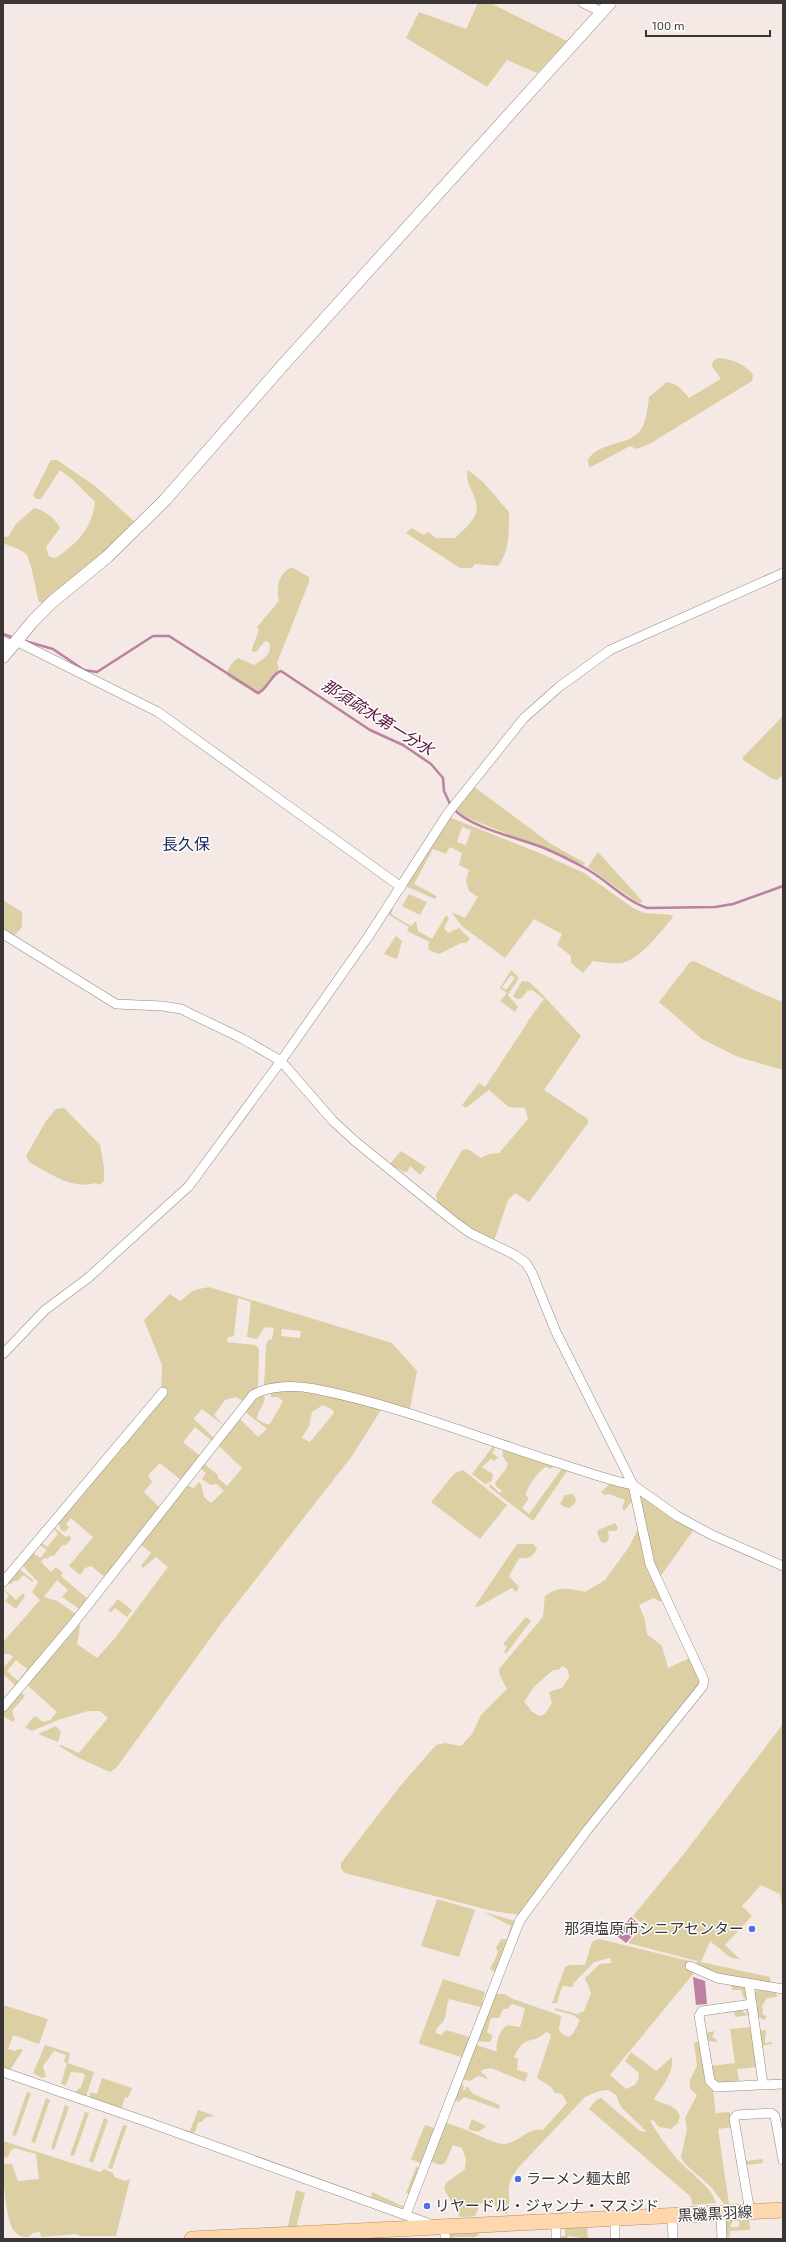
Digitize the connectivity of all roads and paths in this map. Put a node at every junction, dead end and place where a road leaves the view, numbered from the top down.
1 (583, 3) edge
2 (606, 7) edge
3 (783, 573) edge
4 (10, 642) edge
5 (3, 657) edge
6 (401, 887) junction
7 (3, 934) edge
8 (281, 1061) junction
9 (3, 1354) edge
10 (163, 1392) dead end
11 (633, 1485) junction
12 (783, 1566) edge
13 (3, 1582) edge
14 (3, 1707) edge
15 (690, 1966) dead end
16 (749, 1984) junction
17 (783, 1989) edge
18 (752, 2004) junction
19 (3, 2072) edge
20 (763, 2084) junction
21 (783, 2084) edge
22 (783, 2160) edge
23 (783, 2210) edge
24 (750, 2212) junction
25 (406, 2214) junction
26 (722, 2214) junction
27 (672, 2216) junction
28 (615, 2219) junction
29 (556, 2221) junction
30 (442, 2230) edge
31 (192, 2239) edge
32 (556, 2239) edge
33 (615, 2239) edge
34 (673, 2239) edge
35 (722, 2239) edge

1 - 2 street
2 - 4 street
3 - 6 street
4 - 5 street
4 - 6 street
6 - 8 street
7 - 8 street
8 - 9 street
8 - 11 street
10 - 13 street
11 - 12 street
11 - 14 street
11 - 25 street
15 - 16 street
16 - 17 street
16 - 18 street
18 - 20 street
18 - 20 street
19 - 25 street
20 - 21 street
22 - 24 street
23 - 24 main road, 黒磯黒羽線
24 - 26 main road, 黒磯黒羽線
25 - 30 street
26 - 27 main road, 黒磯黒羽線
26 - 35 street
27 - 28 main road, 黒磯黒羽線
27 - 34 street
28 - 29 main road, 黒磯黒羽線
28 - 33 street
29 - 30 main road, 黒磯黒羽線
29 - 32 street
30 - 31 main road, 黒磯黒羽線

